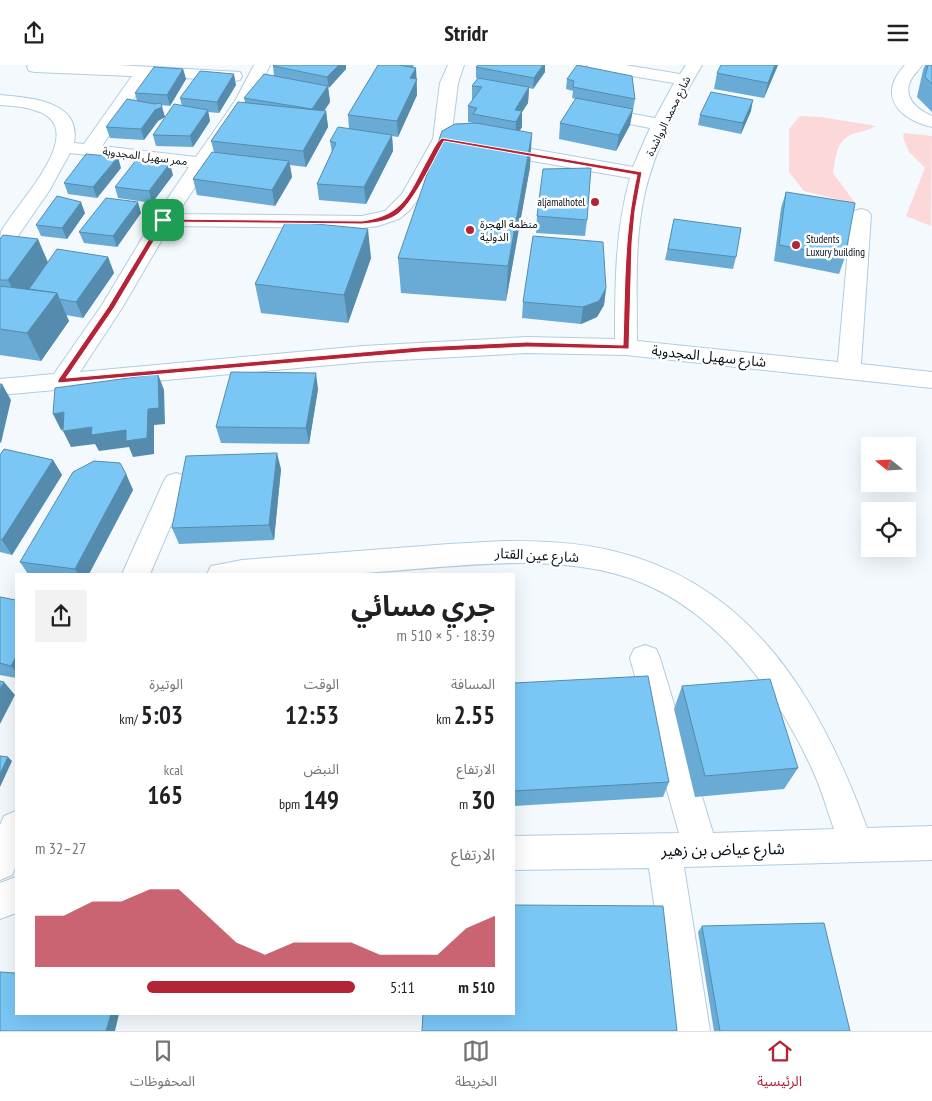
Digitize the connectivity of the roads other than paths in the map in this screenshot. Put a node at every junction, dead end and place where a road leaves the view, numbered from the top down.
1 (456, 65) edge
2 (595, 65) edge
3 (914, 65) edge
4 (36, 66) edge
5 (144, 71) junction
6 (259, 71) edge
7 (689, 73) edge
8 (10, 96) edge
9 (586, 110) edge
10 (932, 122) edge
11 (662, 125) junction
12 (461, 142) junction
13 (65, 147) junction
14 (90, 149) junction
15 (201, 163) junction
16 (640, 174) junction
17 (862, 215) dead end
18 (163, 220) junction
19 (6, 250) edge
20 (626, 347) junction
21 (850, 371) junction
22 (932, 380) edge
23 (61, 381) junction
24 (0, 387) edge
25 (176, 483) dead end
26 (136, 573) edge
27 (233, 573) edge
28 (645, 658) dead end
29 (15, 831) edge
30 (932, 843) edge
31 (857, 846) junction
32 (664, 850) junction
33 (701, 850) junction
34 (515, 853) edge
35 (0, 863) edge
36 (15, 895) edge
37 (0, 901) edge
38 (691, 1031) edge

1 - 12 street
2 - 7 street
3 - 10 street
4 - 5 street
4 - 8 street
5 - 6 street
5 - 14 street
6 - 15 street, ممر سهيل المجدوبة
7 - 11 street, شارع محمد الرواشدة
8 - 13 street
9 - 11 street
11 - 16 street, شارع محمد الرواشدة
12 - 16 street
12 - 18 street
13 - 14 street, ممر سهيل المجدوبة
13 - 19 street
14 - 15 street, ممر سهيل المجدوبة
15 - 18 street
16 - 20 street, شارع محمد الرواشدة
17 - 21 street
18 - 23 street
20 - 21 street, شارع سهيل المجدوبة
20 - 23 street, شارع سهيل المجدوبة
21 - 22 street, شارع سهيل المجدوبة
23 - 24 street, شارع سهيل المجدوبة
25 - 26 street
27 - 31 street, شارع عين القتار
28 - 33 street
29 - 35 street
30 - 31 street, شارع عياض بن زهير
31 - 33 street, شارع عياض بن زهير
32 - 33 street, شارع عياض بن زهير
32 - 34 street, شارع عياض بن زهير
32 - 38 street
36 - 37 street

